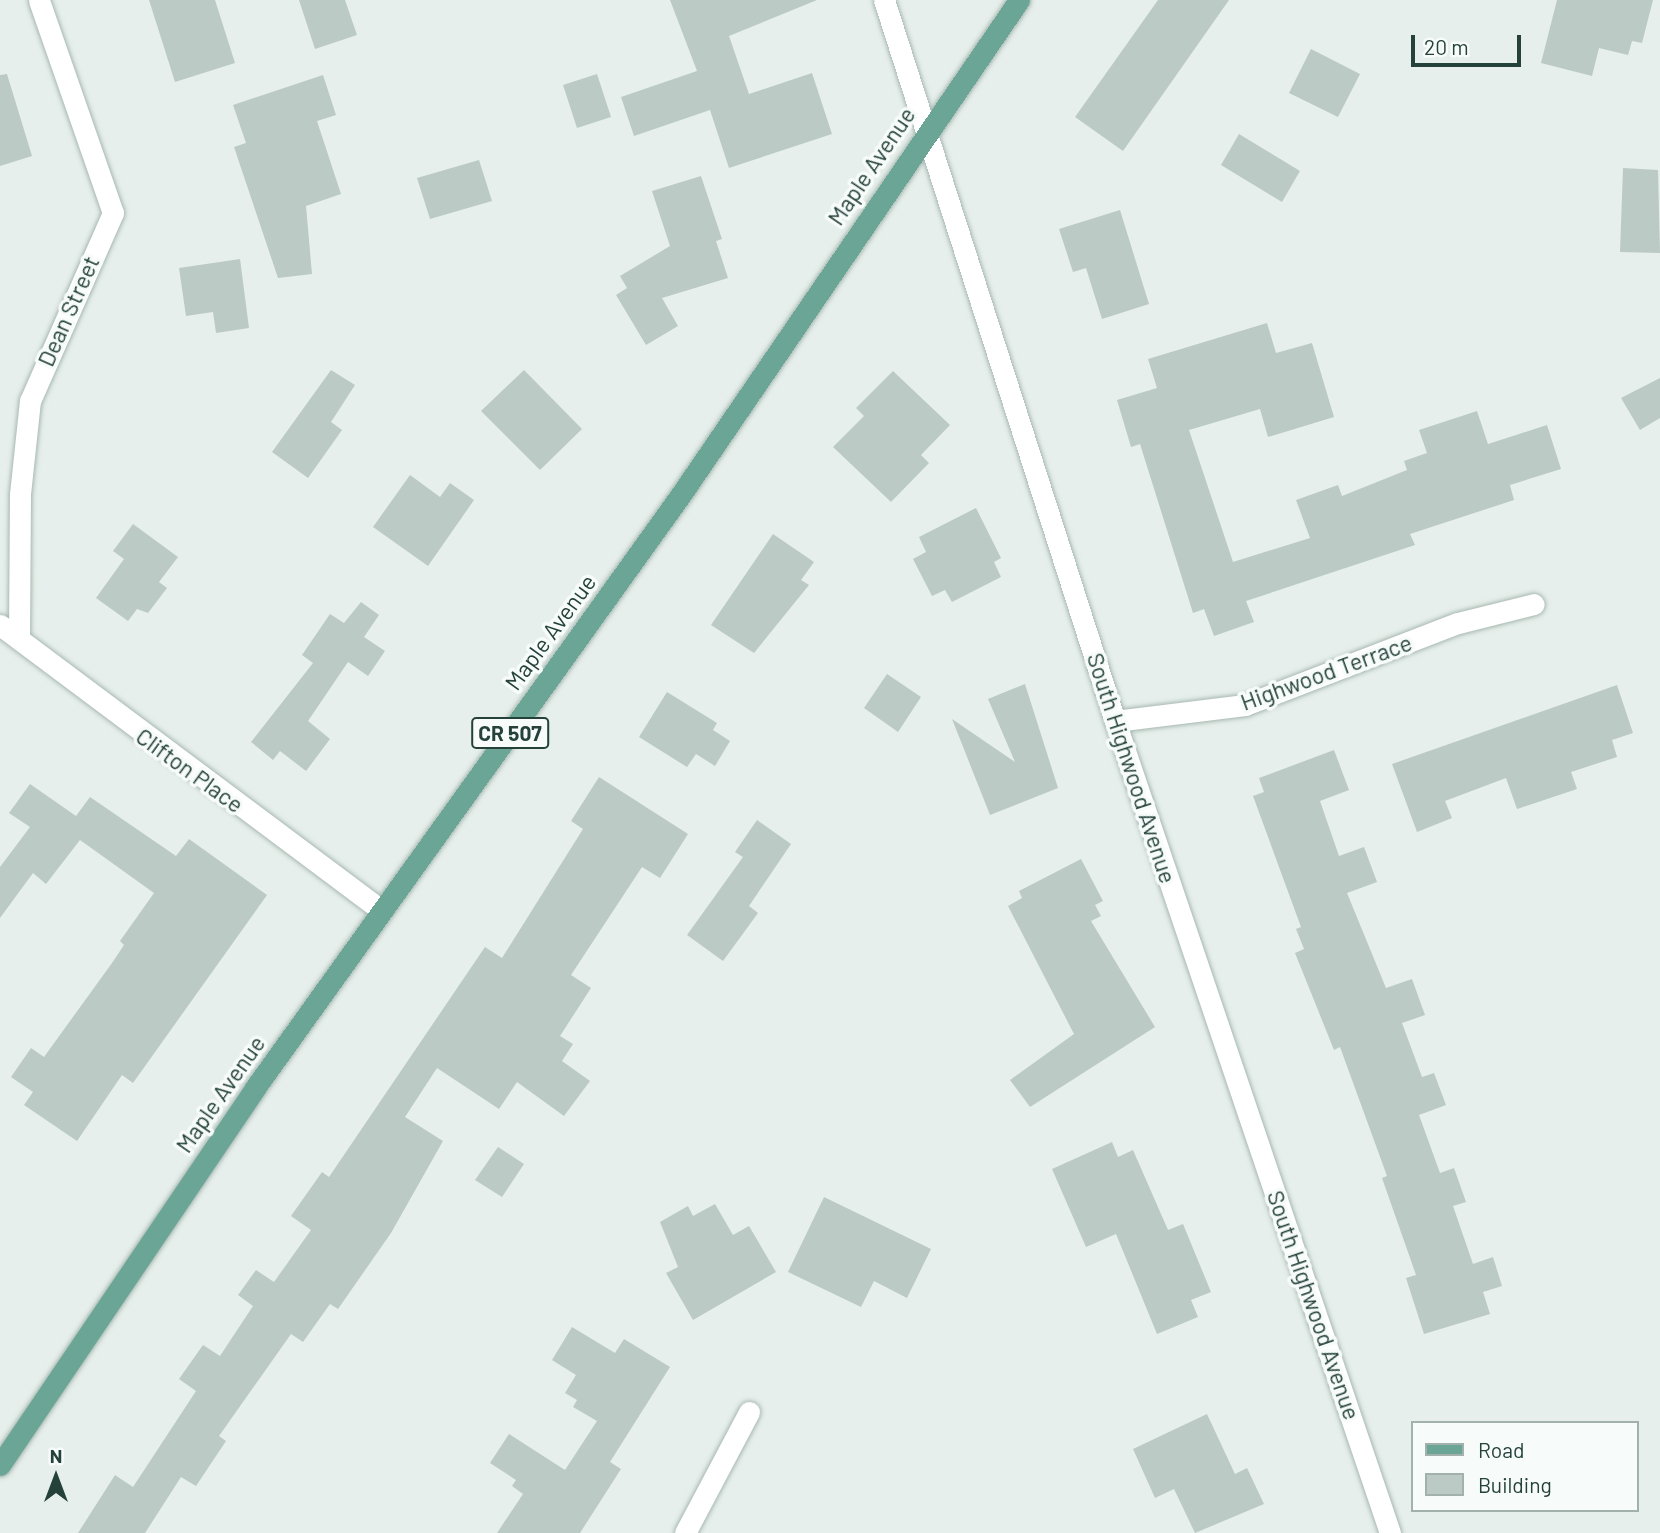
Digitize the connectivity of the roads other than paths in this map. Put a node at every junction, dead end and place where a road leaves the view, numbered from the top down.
1 (39, 0) edge
2 (884, 0) edge
3 (1019, 0) edge
4 (926, 130) junction
5 (1534, 604) dead end
6 (9, 630) edge
7 (1115, 721) junction
8 (382, 911) junction
9 (749, 1412) dead end
10 (0, 1465) edge
11 (685, 1533) edge
12 (1390, 1533) edge

1 - 6 street, Dean Street
2 - 4 street, South Highwood Avenue
3 - 4 main road, Maple Avenue / CR 507
4 - 7 street, South Highwood Avenue
4 - 8 main road, Maple Avenue / CR 507
5 - 7 street, Highwood Terrace
6 - 8 street, Clifton Place
7 - 12 street, South Highwood Avenue
8 - 10 main road, Maple Avenue / CR 507
9 - 11 street

